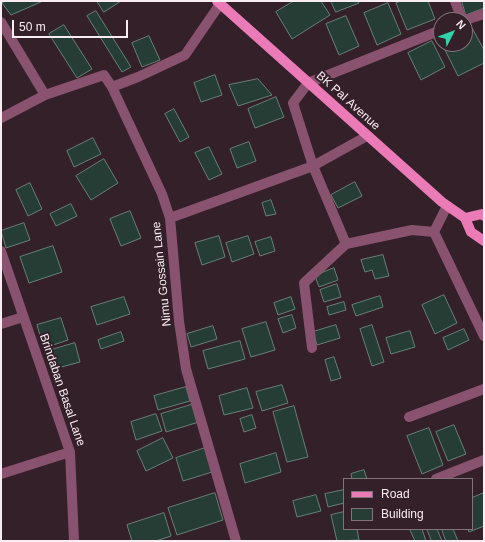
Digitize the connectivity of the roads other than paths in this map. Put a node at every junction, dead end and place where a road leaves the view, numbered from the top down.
1 (455, 1) edge
2 (218, 2) edge
3 (459, 12) edge
4 (484, 14) edge
5 (473, 17) edge
6 (1, 22) edge
7 (433, 33) edge
8 (308, 83) junction
9 (112, 87) junction
10 (45, 95) junction
11 (1, 118) edge
12 (368, 136) junction
13 (313, 166) junction
14 (447, 206) junction
15 (484, 216) edge
16 (170, 218) junction
17 (465, 218) junction
18 (434, 232) junction
19 (484, 241) edge
20 (346, 244) junction
21 (1, 251) edge
22 (23, 317) junction
23 (1, 324) edge
24 (484, 336) edge
25 (312, 348) dead end
26 (484, 389) edge
27 (410, 417) dead end
28 (70, 452) junction
29 (484, 460) edge
30 (1, 474) edge
31 (439, 478) edge
32 (74, 541) edge
33 (236, 541) edge

1 - 3 street
2 - 8 main road, BK Pal Avenue
2 - 9 street
4 - 5 street
6 - 10 street
7 - 8 street
8 - 12 main road, BK Pal Avenue
8 - 13 street
9 - 10 street, Nimu Gossain Lane
9 - 16 street, Nimu Gossain Lane
10 - 11 street
12 - 13 street
12 - 14 main road, BK Pal Avenue
13 - 16 street
13 - 20 street
14 - 17 main road, BK Pal Avenue
14 - 18 street
15 - 17 main road
16 - 33 street, Nimu Gossain Lane
17 - 19 main road, BK Pal Avenue
18 - 20 street
18 - 24 street
20 - 25 street
21 - 22 street, Brindaban Basal Lane
22 - 23 street
22 - 28 street, Brindaban Basal Lane
26 - 27 street
28 - 30 street
28 - 32 street, Brindaban Basal Lane
29 - 31 street

